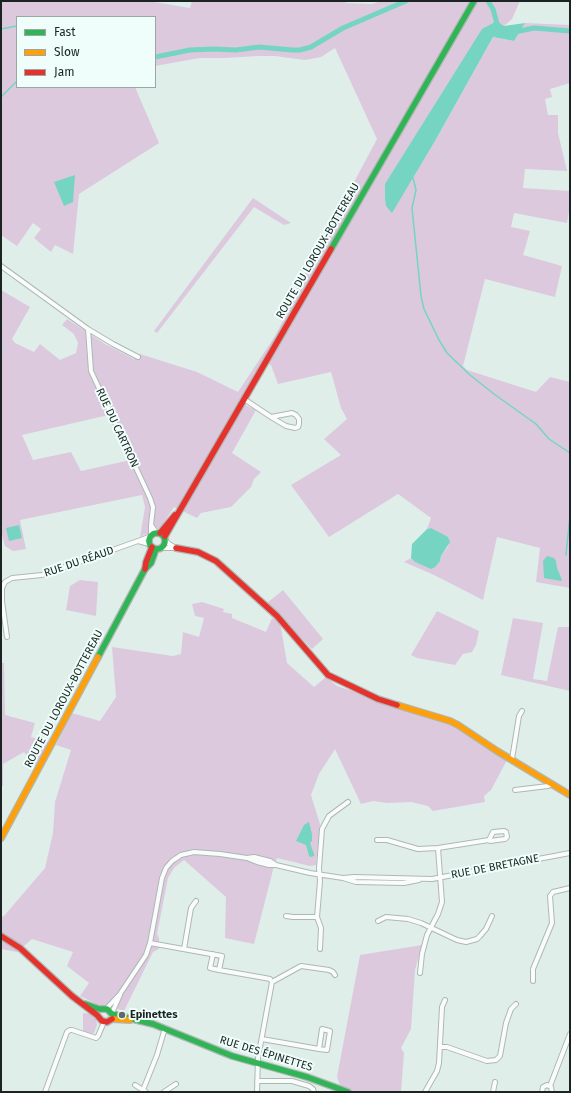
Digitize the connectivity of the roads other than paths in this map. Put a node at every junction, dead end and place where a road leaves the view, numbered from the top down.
1 (474, 1) edge
2 (1, 266) edge
3 (88, 329) junction
4 (138, 356) dead end
5 (244, 399) junction
6 (271, 417) junction
7 (157, 540) junction
8 (176, 548) junction
9 (7, 637) dead end
10 (522, 711) dead end
11 (512, 759) junction
12 (552, 784) junction
13 (515, 790) dead end
14 (570, 795) edge
15 (348, 802) dead end
16 (1, 838) edge
17 (377, 840) dead end
18 (488, 840) dead end
19 (438, 848) junction
20 (570, 853) edge
21 (320, 875) junction
22 (440, 878) junction
23 (570, 888) edge
24 (196, 901) dead end
25 (286, 916) dead end
26 (492, 916) dead end
27 (317, 917) junction
28 (378, 921) dead end
29 (431, 928) junction
30 (1, 936) edge
31 (150, 943) junction
32 (184, 949) junction
33 (320, 949) dead end
34 (213, 954) junction
35 (219, 970) junction
36 (420, 973) dead end
37 (335, 975) dead end
38 (533, 981) dead end
39 (272, 982) junction
40 (120, 994) junction
41 (445, 1000) dead end
42 (83, 1004) junction
43 (516, 1004) dead end
44 (104, 1010) junction
45 (112, 1015) junction
46 (102, 1020) junction
47 (165, 1028) junction
48 (570, 1034) edge
49 (262, 1039) junction
50 (441, 1047) junction
51 (319, 1049) junction
52 (258, 1063) junction
53 (257, 1081) junction
54 (495, 1082) dead end
55 (176, 1084) dead end
56 (135, 1085) dead end
57 (550, 1086) junction
58 (144, 1091) edge
59 (45, 1092) edge
60 (164, 1092) edge
61 (257, 1092) edge
62 (314, 1092) edge
63 (348, 1092) edge
64 (426, 1092) edge
65 (493, 1092) edge
66 (542, 1092) edge
67 (552, 1092) edge

1 - 5 main road, ROUTE DU LOROUX-BOTTEREAU
2 - 3 street
3 - 4 street
3 - 7 street, RUE DU CARTRON
5 - 6 street
5 - 7 main road, ROUTE DU LOROUX-BOTTEREAU
6 - 6 street
7 - 8 street, RUE DU RÉAUD
7 - 8 street, RUE DU CARTRON
7 - 9 street, RUE DU RÉAUD
7 - 16 main road, ROUTE DU LOROUX-BOTTEREAU
8 - 11 main road
10 - 11 street
11 - 12 main road
12 - 13 street
12 - 14 main road
15 - 21 street
17 - 19 street
18 - 19 street
19 - 22 street
20 - 22 street, RUE DE BRETAGNE
21 - 22 street, RUE DE BRETAGNE
21 - 27 street
21 - 31 street, RUE DE BRETAGNE
22 - 29 street
23 - 38 street
24 - 32 street
25 - 27 street
26 - 29 street
27 - 33 street
28 - 29 street
29 - 36 street
30 - 42 main road
31 - 32 street
31 - 40 street, RUE DE BRETAGNE
32 - 34 street
34 - 35 street
34 - 35 street
35 - 39 street
37 - 39 street
39 - 49 street
40 - 44 street, RUE DE BRETAGNE
40 - 45 street, RUE DE BRETAGNE
41 - 50 street
42 - 44 main road
42 - 46 main road
43 - 50 street
44 - 45 main road
44 - 46 main road
45 - 46 main road
45 - 47 main road, RUE DES ÉPINETTES
46 - 59 street
47 - 52 main road, RUE DES ÉPINETTES
47 - 58 street
48 - 57 street
49 - 51 street
49 - 52 street
50 - 64 street
51 - 51 street
52 - 53 street
52 - 63 main road, RUE DES ÉPINETTES
53 - 61 street
53 - 62 street
54 - 65 street
55 - 60 street
56 - 58 street
57 - 66 street
57 - 67 street

